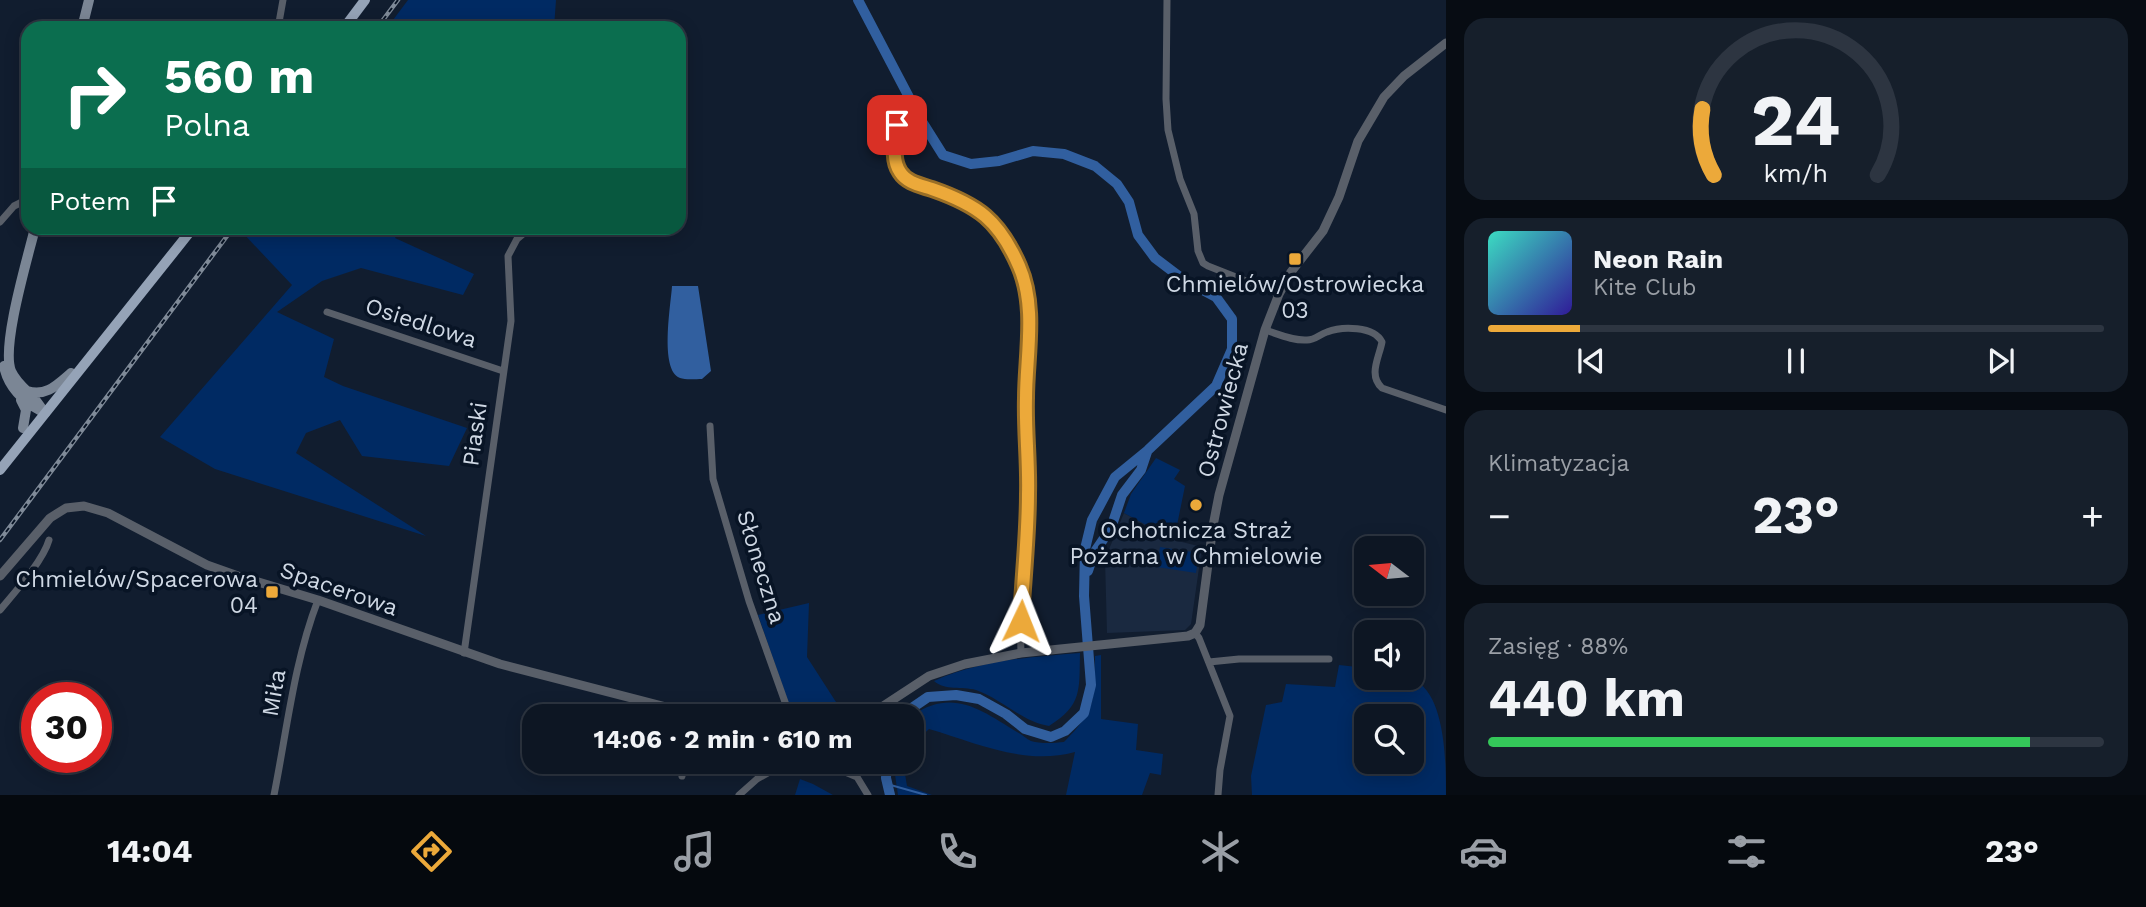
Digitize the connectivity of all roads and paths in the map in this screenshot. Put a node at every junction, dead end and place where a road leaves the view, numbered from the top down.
1 (89, 0) edge
2 (283, 0) edge
3 (365, 0) edge
4 (1167, 0) edge
5 (84, 21) edge
6 (279, 21) edge
7 (349, 21) edge
8 (1446, 43) edge
9 (897, 125) dead end
10 (21, 203) edge
11 (0, 222) edge
12 (33, 235) edge
13 (187, 235) edge
14 (522, 235) edge
15 (1279, 294) junction
16 (327, 312) dead end
17 (1265, 330) junction
18 (108, 334) junction
19 (503, 371) junction
20 (71, 373) junction
21 (6, 377) edge
22 (22, 392) junction
23 (41, 410) junction
24 (1446, 410) edge
25 (710, 426) dead end
26 (23, 428) junction
27 (0, 458) edge
28 (0, 470) edge
29 (49, 540) dead end
30 (0, 576) edge
31 (318, 600) junction
32 (0, 610) edge
33 (1195, 634) junction
34 (464, 653) junction
35 (1021, 653) junction
36 (1329, 659) dead end
37 (1209, 662) junction
38 (648, 704) edge
39 (786, 704) edge
40 (886, 704) edge
41 (765, 774) edge
42 (850, 774) edge
43 (274, 795) edge
44 (738, 795) edge
45 (868, 795) edge
46 (1218, 795) edge

1 - 5 main road
2 - 6 street
3 - 7 main road
4 - 15 street
8 - 15 street, Ostrowiecka
9 - 35 street
10 - 11 street
12 - 21 main road
13 - 18 main road
14 - 19 street, Piaski
15 - 17 street, Ostrowiecka
16 - 19 street, Osiedlowa
17 - 24 street
17 - 33 street, Ostrowiecka
18 - 20 main road
18 - 23 main road
19 - 34 street, Piaski
20 - 22 main road
20 - 23 main road
21 - 22 main road
22 - 23 main road
22 - 26 main road
23 - 26 main road
23 - 28 main road
25 - 39 street, Słoneczna
26 - 27 main road
29 - 32 street
30 - 31 street, Spacerowa
31 - 34 street, Spacerowa
31 - 43 street, Miła
33 - 35 street
33 - 37 street
34 - 38 street, Spacerowa
35 - 40 street
36 - 37 street
37 - 46 street
41 - 44 street
42 - 45 street

